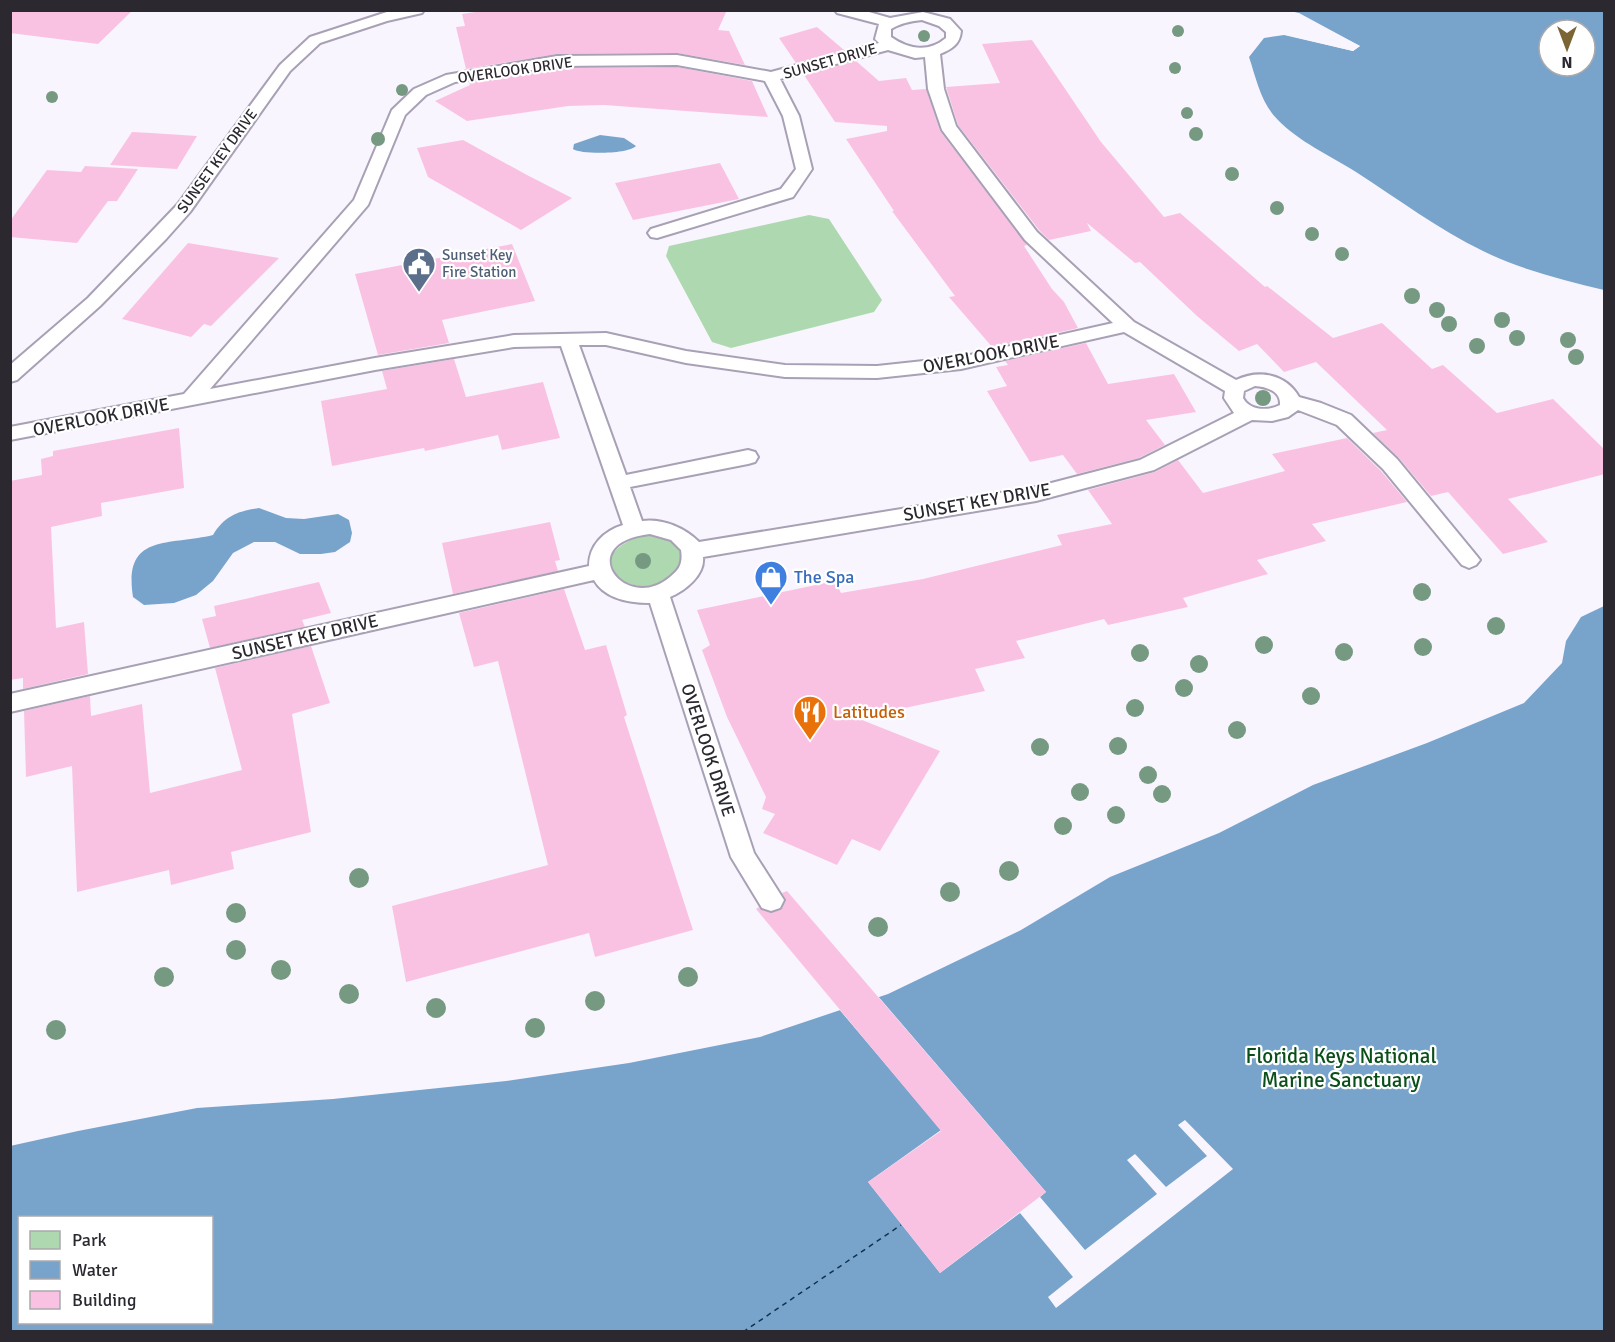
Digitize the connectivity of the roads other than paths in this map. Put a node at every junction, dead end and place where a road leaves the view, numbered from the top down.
1 (417, 10) edge
2 (842, 10) edge
3 (890, 22) junction
4 (888, 45) junction
5 (932, 52) junction
6 (771, 77) junction
7 (657, 233) dead end
8 (1127, 326) junction
9 (568, 340) junction
10 (10, 376) edge
11 (1235, 388) junction
12 (191, 399) junction
13 (1291, 402) junction
14 (1250, 413) junction
15 (10, 434) edge
16 (748, 457) dead end
17 (618, 483) junction
18 (635, 529) junction
19 (693, 551) junction
20 (1469, 560) dead end
21 (599, 571) junction
22 (658, 594) junction
23 (10, 703) edge
24 (771, 900) dead end

1 - 10 lane, SUNSET KEY DRIVE
2 - 3 lane
3 - 4 lane
3 - 5 lane
4 - 5 lane
4 - 6 lane, SUNSET DRIVE
5 - 8 lane
6 - 7 lane
6 - 12 lane, OVERLOOK DRIVE
8 - 9 lane, OVERLOOK DRIVE
8 - 11 lane
9 - 12 lane, OVERLOOK DRIVE
9 - 17 lane
11 - 13 lane
11 - 14 lane
12 - 15 lane, OVERLOOK DRIVE
13 - 14 lane
13 - 20 lane
14 - 19 lane, SUNSET KEY DRIVE
16 - 17 lane
17 - 18 lane
18 - 19 lane
18 - 21 lane
19 - 22 lane
21 - 22 lane
21 - 23 lane, SUNSET KEY DRIVE
22 - 24 lane, OVERLOOK DRIVE

